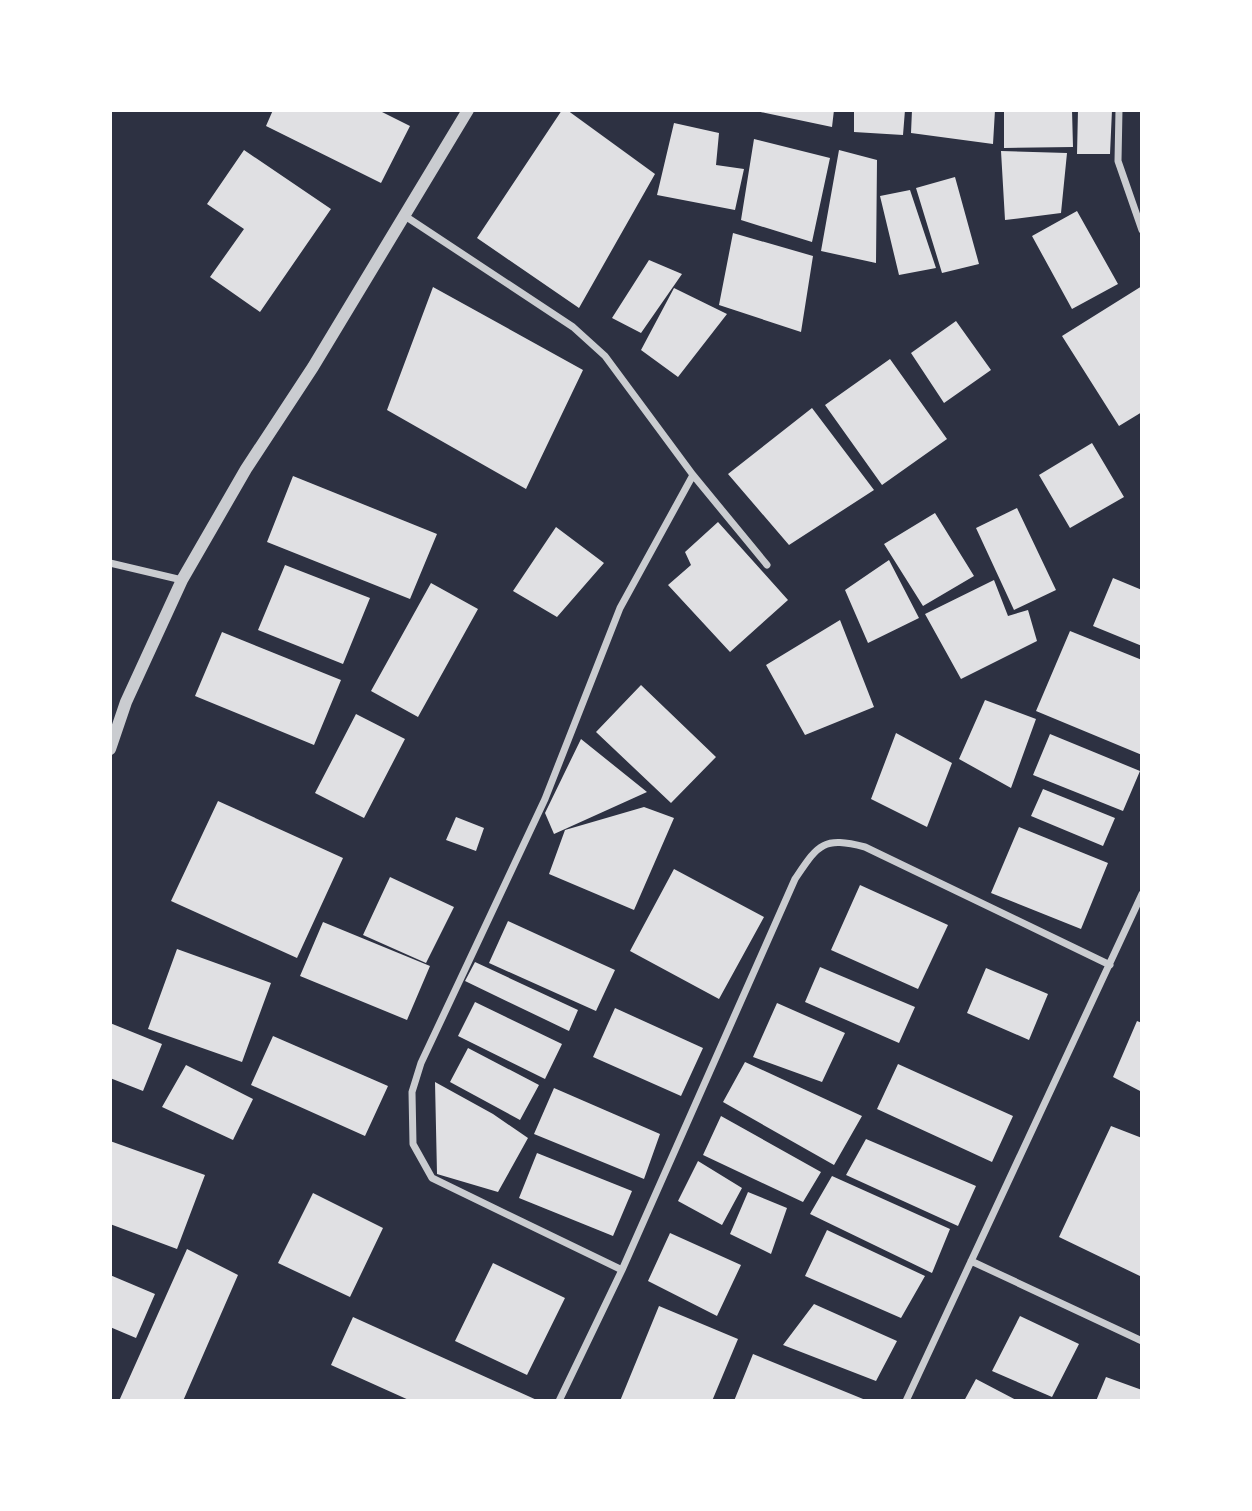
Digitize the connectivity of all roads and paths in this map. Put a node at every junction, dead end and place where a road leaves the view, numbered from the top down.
1 (468, 110) edge
2 (1119, 110) edge
3 (405, 216) junction
4 (1142, 230) edge
5 (693, 475) junction
6 (110, 563) edge
7 (767, 565) dead end
8 (181, 580) junction
9 (110, 748) edge
10 (1142, 894) edge
11 (1110, 965) junction
12 (971, 1261) junction
13 (622, 1269) junction
14 (1142, 1341) edge
15 (559, 1401) edge
16 (906, 1401) edge

1 - 3 street
2 - 4 street
3 - 5 street
3 - 8 street
5 - 7 street
5 - 13 street
6 - 8 street
8 - 9 street
10 - 11 street
11 - 12 street
11 - 13 street
12 - 14 street
12 - 16 street
13 - 15 street

